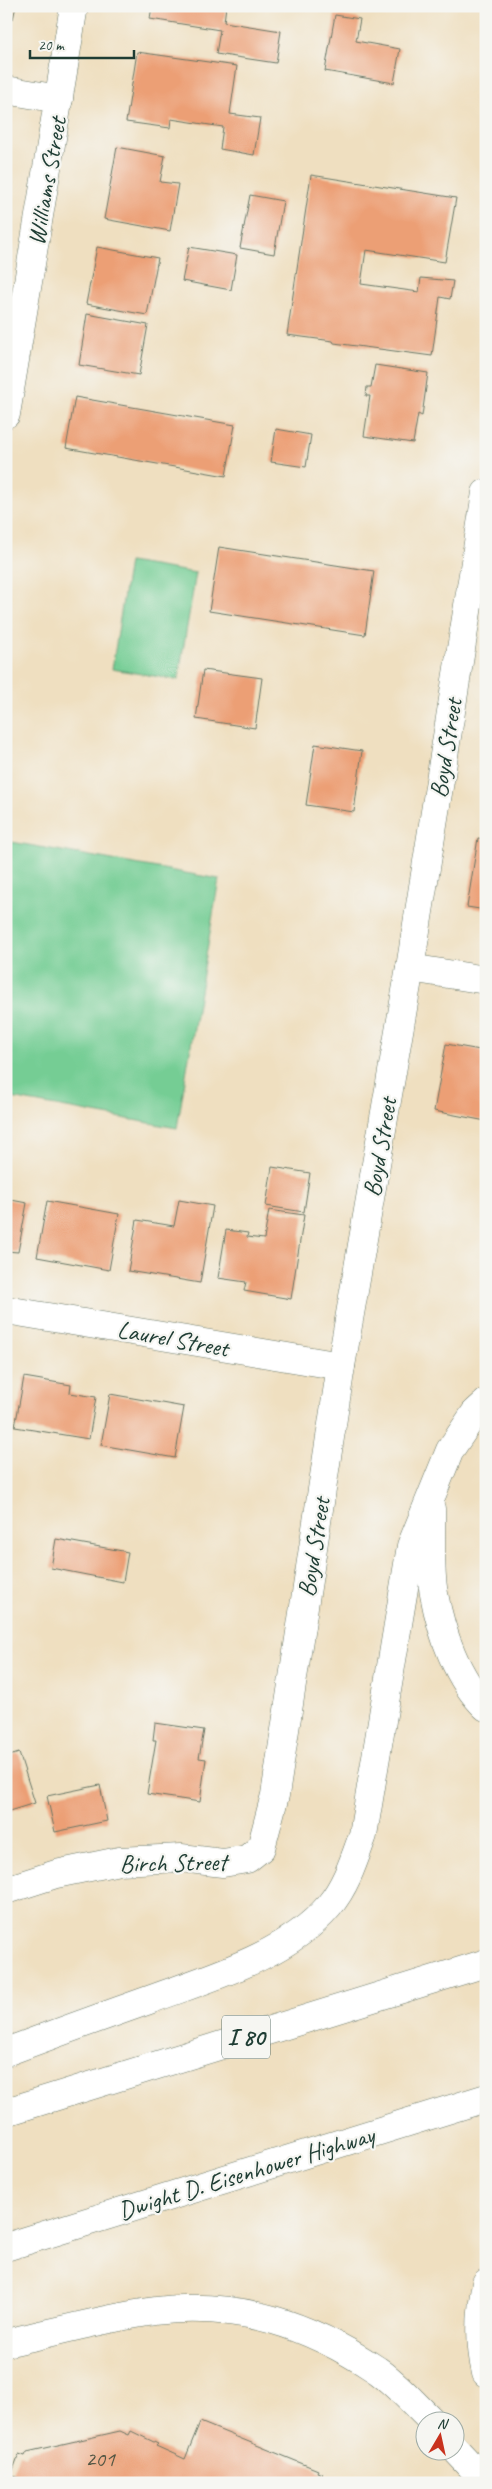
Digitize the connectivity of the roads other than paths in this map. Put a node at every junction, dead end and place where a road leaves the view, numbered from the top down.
1 (74, 6) edge
2 (6, 90) edge
3 (59, 99) junction
4 (6, 414) edge
5 (486, 493) edge
6 (478, 592) edge
7 (410, 968) junction
8 (486, 980) edge
9 (6, 1310) edge
10 (341, 1366) junction
11 (486, 1403) edge
12 (430, 1496) junction
13 (486, 1707) edge
14 (274, 1802) joint
15 (6, 1890) edge
16 (486, 1963) edge
17 (6, 2052) edge
18 (486, 2098) edge
19 (6, 2112) edge
20 (6, 2247) edge
21 (486, 2283) edge
22 (6, 2343) edge
23 (486, 2373) edge
24 (422, 2412) edge
25 (464, 2459) edge
26 (486, 2482) edge

1 - 3 main road, Williams Street
2 - 3 main road
3 - 4 main road, Williams Street
5 - 6 main road, Boyd Street
6 - 7 main road, Boyd Street
7 - 8 main road
7 - 10 main road, Boyd Street
9 - 10 main road, Laurel Street
10 - 14 main road, Boyd Street
11 - 12 main road
12 - 13 main road
12 - 17 main road
14 - 15 main road, Birch Street
16 - 19 main road, I 80
18 - 20 main road, Dwight D. Eisenhower Highway
21 - 23 main road
22 - 24 main road
25 - 26 main road

